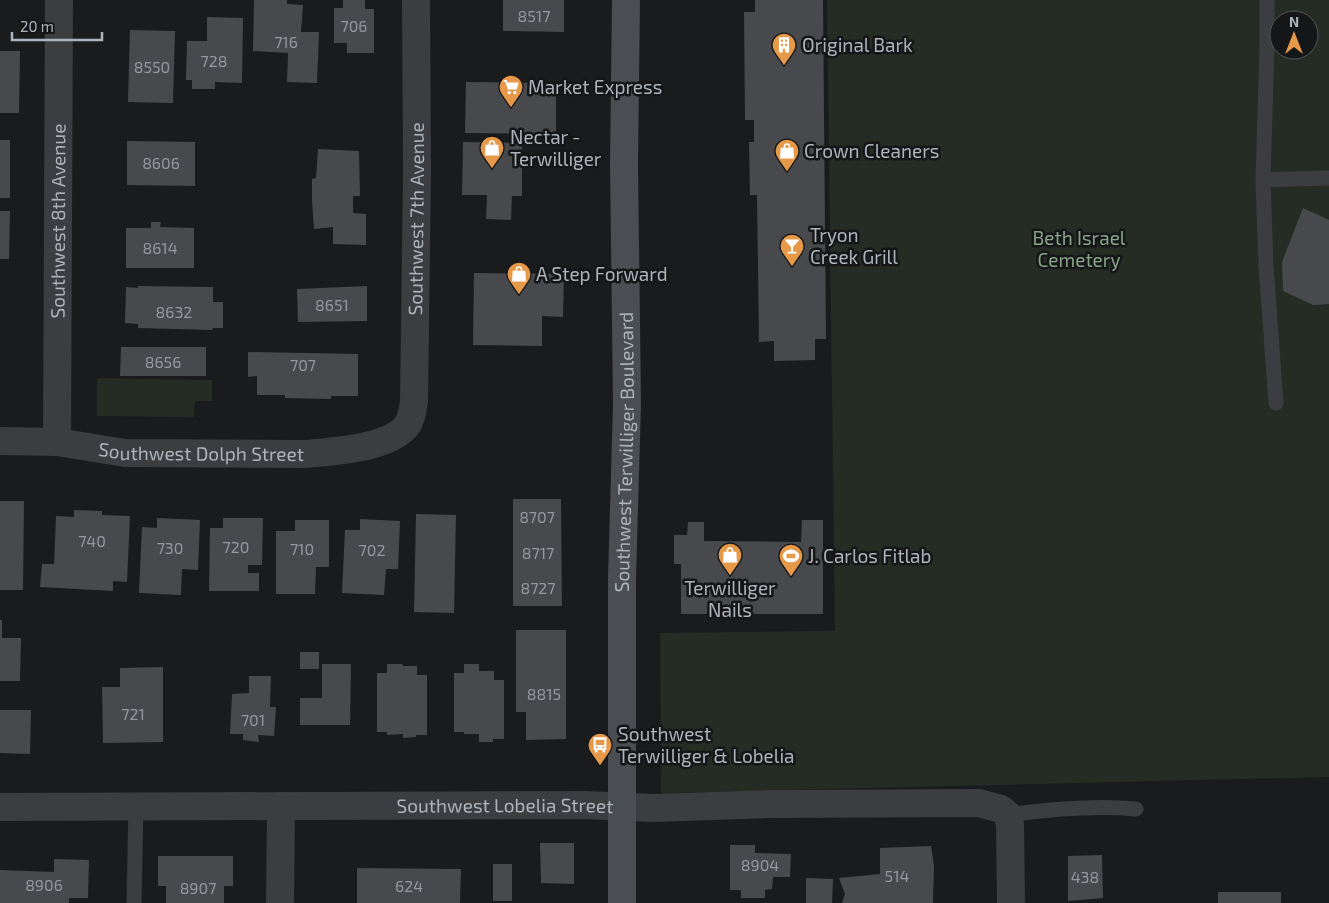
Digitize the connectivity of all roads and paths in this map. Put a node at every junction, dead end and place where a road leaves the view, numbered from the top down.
1 (59, 0) edge
2 (416, 0) edge
3 (626, 0) edge
4 (1266, 0) edge
5 (1329, 178) edge
6 (1263, 180) junction
7 (1276, 403) dead end
8 (401, 432) joint
9 (0, 441) edge
10 (57, 442) junction
11 (136, 806) junction
12 (281, 806) junction
13 (0, 807) edge
14 (622, 807) junction
15 (1136, 809) dead end
16 (1008, 815) junction
17 (134, 903) edge
18 (280, 903) edge
19 (622, 903) edge
20 (1011, 903) edge

1 - 10 street, Southwest 8th Avenue
2 - 8 street, Southwest 7th Avenue
3 - 14 main road, Southwest Terwilliger Boulevard
4 - 6 lane
5 - 6 lane
6 - 7 lane
8 - 10 street, Southwest Dolph Street
9 - 10 street, Southwest Dolph Street
11 - 12 street, Southwest Lobelia Street
11 - 13 street, Southwest Lobelia Street
11 - 17 lane
12 - 14 street, Southwest Lobelia Street
12 - 18 street
14 - 16 street, Southwest Lobelia Street
14 - 19 main road, Southwest Terwilliger Boulevard
15 - 16 lane
16 - 20 street

